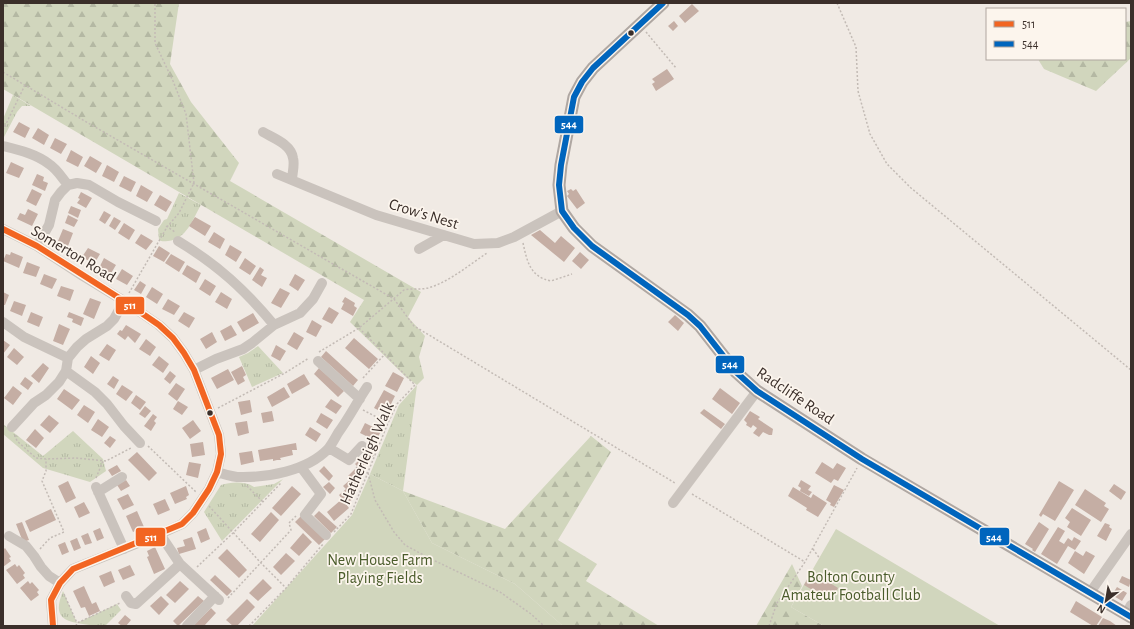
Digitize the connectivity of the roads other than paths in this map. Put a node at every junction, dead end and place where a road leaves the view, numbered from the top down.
1 (662, 3) edge
2 (263, 132) dead end
3 (3, 146) edge
4 (277, 174) dead end
5 (292, 180) junction
6 (68, 185) junction
7 (562, 211) junction
8 (150, 221) road end
9 (3, 229) edge
10 (444, 235) junction
11 (184, 242) road end
12 (37, 246) junction
13 (419, 249) dead end
14 (323, 289) dead end
15 (124, 301) junction
16 (3, 322) edge
17 (274, 325) junction
18 (317, 356) road end
19 (68, 358) junction
20 (194, 370) junction
21 (66, 371) junction
22 (367, 387) road end
23 (757, 391) junction
24 (358, 403) junction
25 (12, 427) road end
26 (140, 442) road end
27 (362, 446) dead end
28 (329, 448) junction
29 (298, 468) junction
30 (217, 472) junction
31 (122, 477) dead end
32 (673, 503) dead end
33 (160, 534) junction
34 (1131, 534) edge
35 (9, 536) dead end
36 (327, 537) road end
37 (124, 549) junction
38 (180, 564) junction
39 (60, 583) junction
40 (1089, 594) junction
41 (127, 598) road end
42 (1129, 612) edge
43 (53, 626) edge
44 (187, 626) edge

1 - 7 main road, Radcliffe Road
2 - 5 street
3 - 6 street
4 - 5 street, Crow's Nest
5 - 10 street, Crow's Nest
6 - 8 street
6 - 12 street
7 - 10 street, Crow's Nest
7 - 23 main road, Radcliffe Road
9 - 12 street, Somerton Road
10 - 13 street
11 - 17 street
12 - 15 street, Somerton Road
14 - 17 street
15 - 19 street
15 - 20 street, Somerton Road
16 - 19 street
17 - 20 street
18 - 24 street
19 - 21 street
20 - 30 street, Somerton Road
21 - 25 street
21 - 26 street
22 - 24 street
23 - 32 street
23 - 40 main road, Radcliffe Road
24 - 28 street
27 - 28 street
28 - 29 street
29 - 30 street
29 - 36 street
30 - 33 street, Somerton Road
31 - 37 street
33 - 37 street, Somerton Road
33 - 38 street
34 - 40 street
35 - 39 street
37 - 39 street, Somerton Road
38 - 41 street
38 - 44 street
39 - 43 street, Somerton Road
40 - 42 main road, Radcliffe Road

